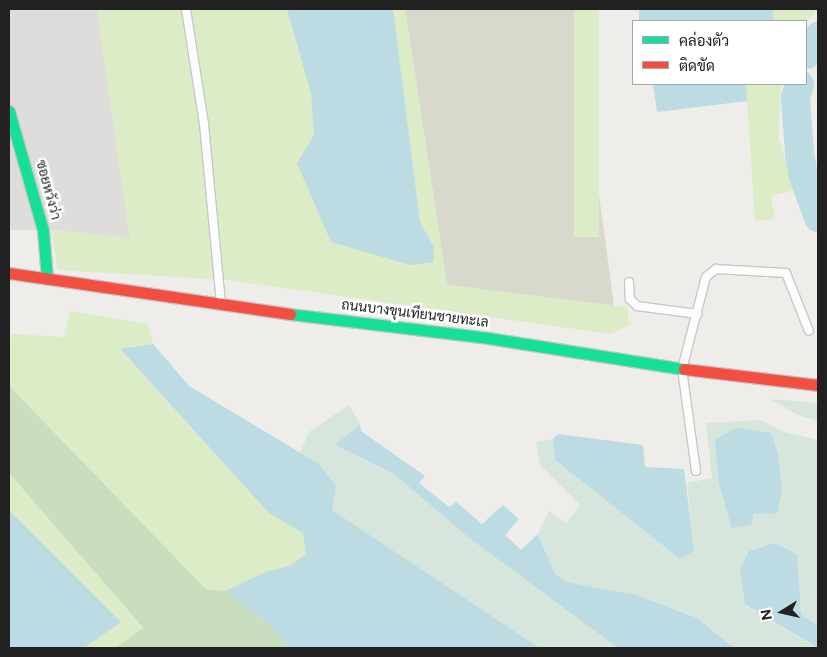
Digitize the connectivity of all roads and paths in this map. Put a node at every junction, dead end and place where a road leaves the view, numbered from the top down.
1 (186, 9) edge
2 (9, 111) edge
3 (9, 273) edge
4 (47, 279) junction
5 (629, 282) dead end
6 (221, 305) junction
7 (696, 314) junction
8 (808, 331) dead end
9 (682, 369) junction
10 (818, 385) edge
11 (696, 471) dead end

1 - 6 lane
2 - 4 main road, ซอยหวังว่า
3 - 4 main road, ถนนบางขุนเทียนชายทะเล
4 - 6 main road, ถนนบางขุนเทียนชายทะเล
5 - 7 lane
6 - 9 main road, ถนนบางขุนเทียนชายทะเล
7 - 8 lane
7 - 9 lane
9 - 10 main road, ถนนบางขุนเทียนชายทะเล
9 - 11 lane

